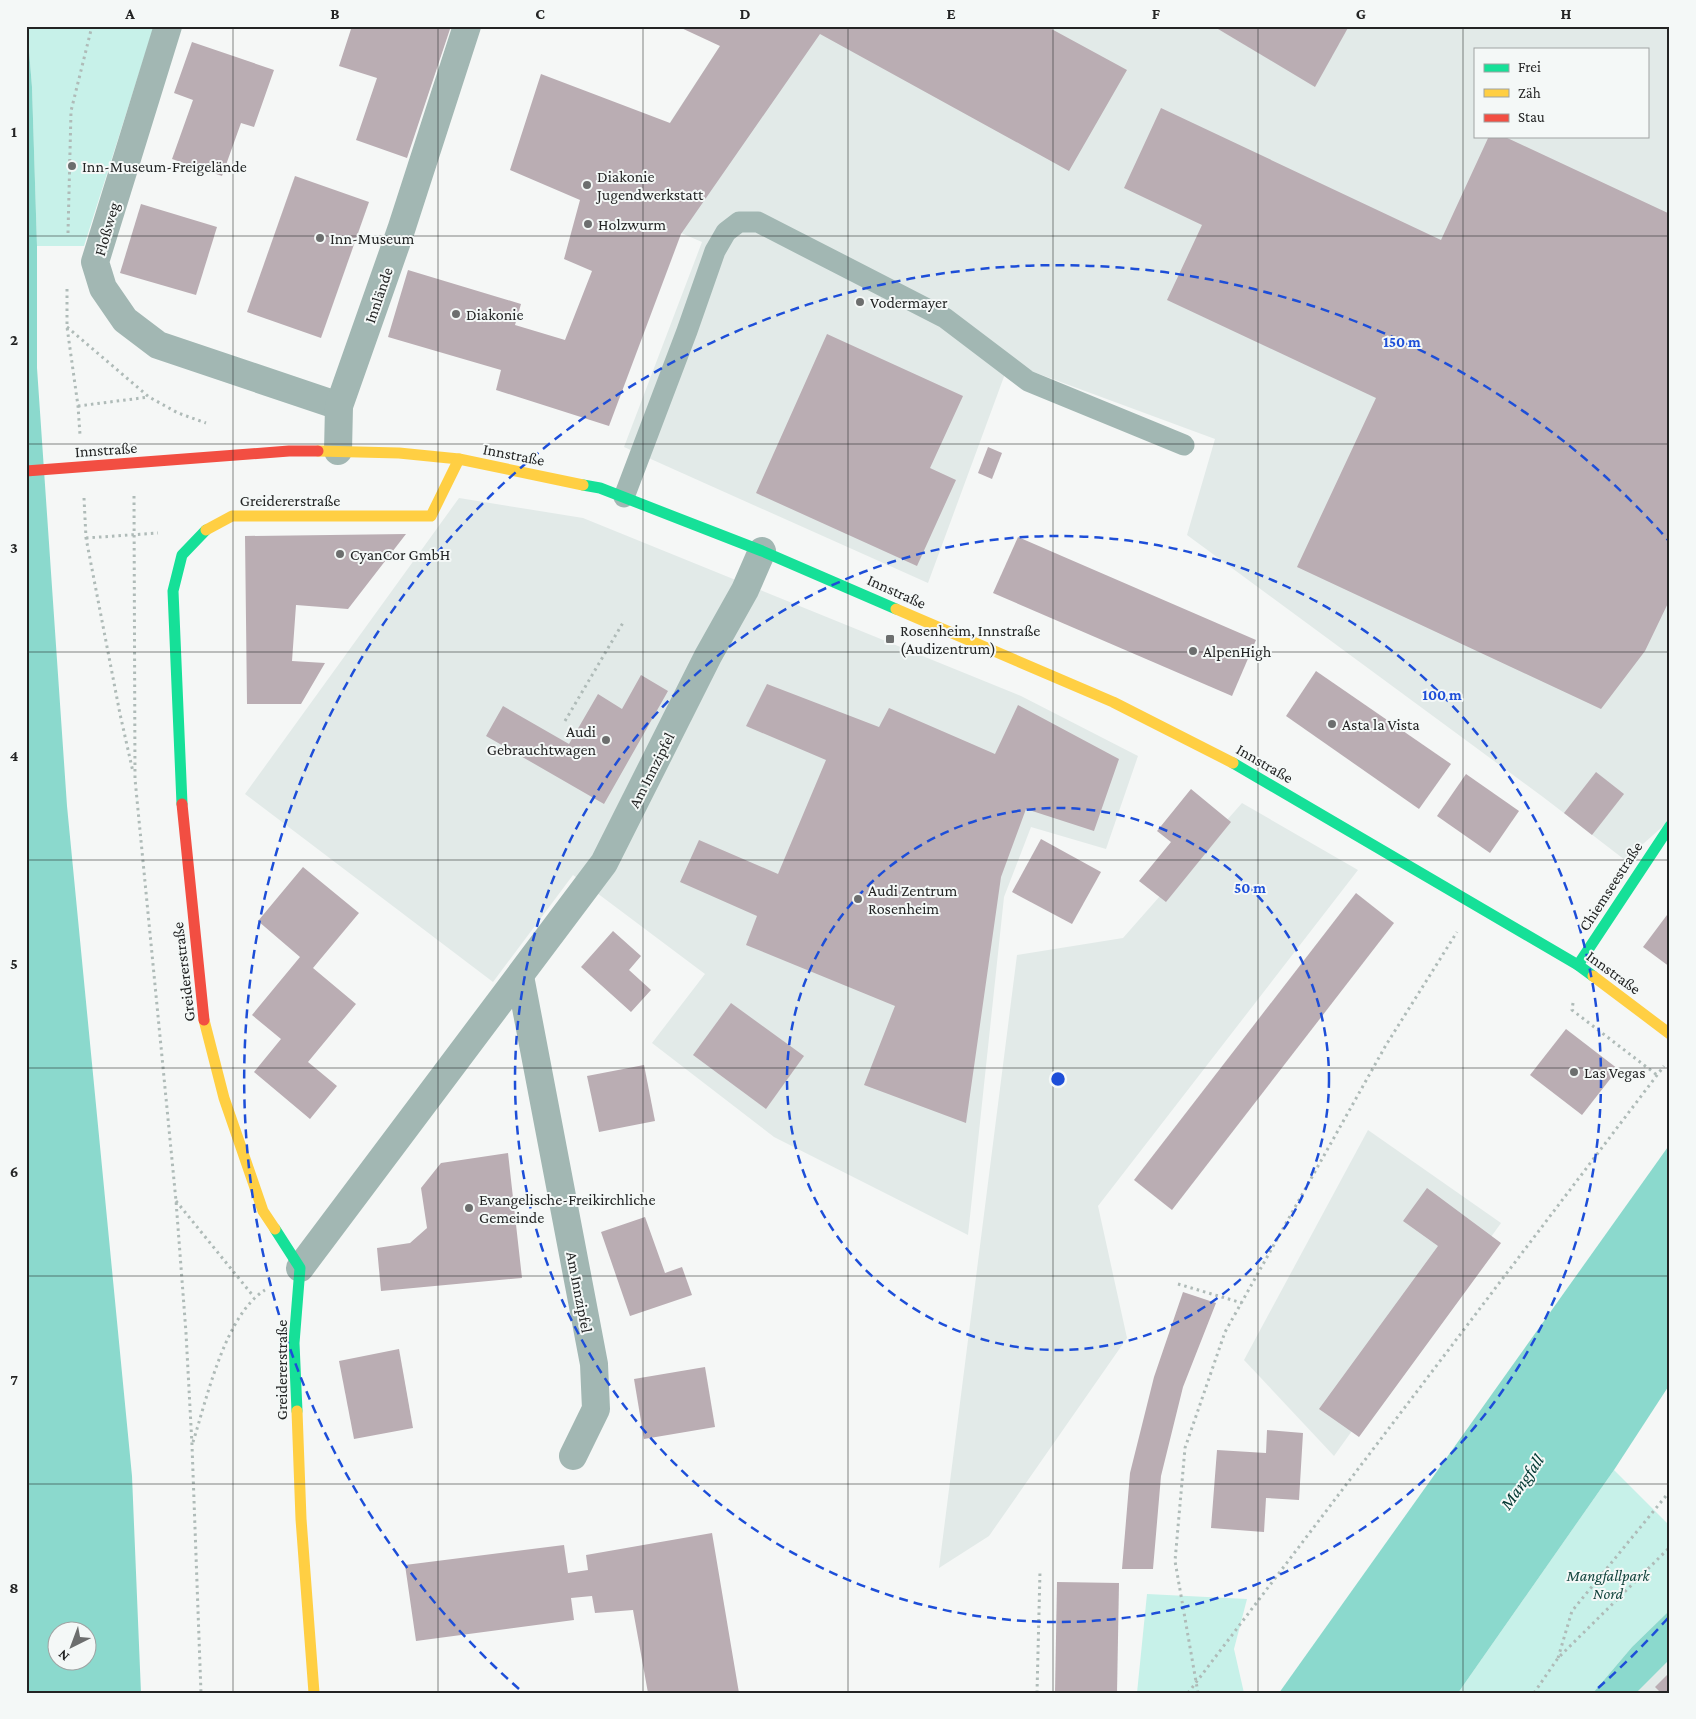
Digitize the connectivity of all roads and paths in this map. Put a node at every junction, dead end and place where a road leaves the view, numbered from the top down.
1 (92, 26) edge
2 (168, 26) edge
3 (467, 26) edge
4 (68, 240) dead end
5 (67, 288) dead end
6 (149, 397) junction
7 (78, 406) dead end
8 (339, 406) junction
9 (215, 426) dead end
10 (1184, 445) dead end
11 (338, 451) junction
12 (458, 459) junction
13 (133, 463) junction
14 (26, 471) edge
15 (624, 497) junction
16 (134, 535) junction
17 (762, 550) junction
18 (624, 621) dead end
19 (565, 722) dead end
20 (135, 779) junction
21 (1670, 826) edge
22 (1475, 904) junction
23 (1578, 965) junction
24 (520, 976) junction
25 (1670, 1034) edge
26 (1635, 1059) dead end
27 (1666, 1064) dead end
28 (1657, 1075) junction
29 (176, 1201) junction
30 (300, 1268) junction
31 (1178, 1284) dead end
32 (254, 1298) junction
33 (1242, 1303) junction
34 (192, 1445) junction
35 (573, 1456) dead end
36 (1670, 1491) edge
37 (1670, 1547) edge
38 (1040, 1571) dead end
39 (1558, 1658) junction
40 (1196, 1682) junction
41 (201, 1693) edge
42 (314, 1693) edge
43 (1037, 1693) edge
44 (1188, 1693) edge
45 (1198, 1693) edge
46 (1534, 1693) edge

1 - 4 path
2 - 8 street, Floßweg
3 - 8 street, Innlände
5 - 6 path
6 - 7 path
6 - 9 path
8 - 11 street, Innlände
10 - 15 lane
11 - 12 main road, Innstraße
11 - 13 main road, Innstraße
12 - 15 main road, Innstraße
12 - 30 main road, Greidererstraße
13 - 14 main road, Innstraße
13 - 16 path
15 - 17 main road, Innstraße
16 - 20 path
16 - 20 path
17 - 22 main road, Innstraße
17 - 24 street, Am Innzipfel
18 - 19 path
20 - 29 path
21 - 23 main road, Chiemseestraße
22 - 23 main road, Innstraße
22 - 33 path
23 - 25 main road, Innstraße
24 - 30 street, Am Innzipfel
24 - 35 street, Am Innzipfel
26 - 28 path
27 - 28 path
28 - 40 path
29 - 32 path
29 - 34 path
30 - 32 path
30 - 42 main road, Greidererstraße
31 - 33 path
32 - 34 path
33 - 40 path
34 - 41 path
36 - 39 path
37 - 39 path
38 - 43 path
39 - 46 path
40 - 44 path
40 - 45 path

